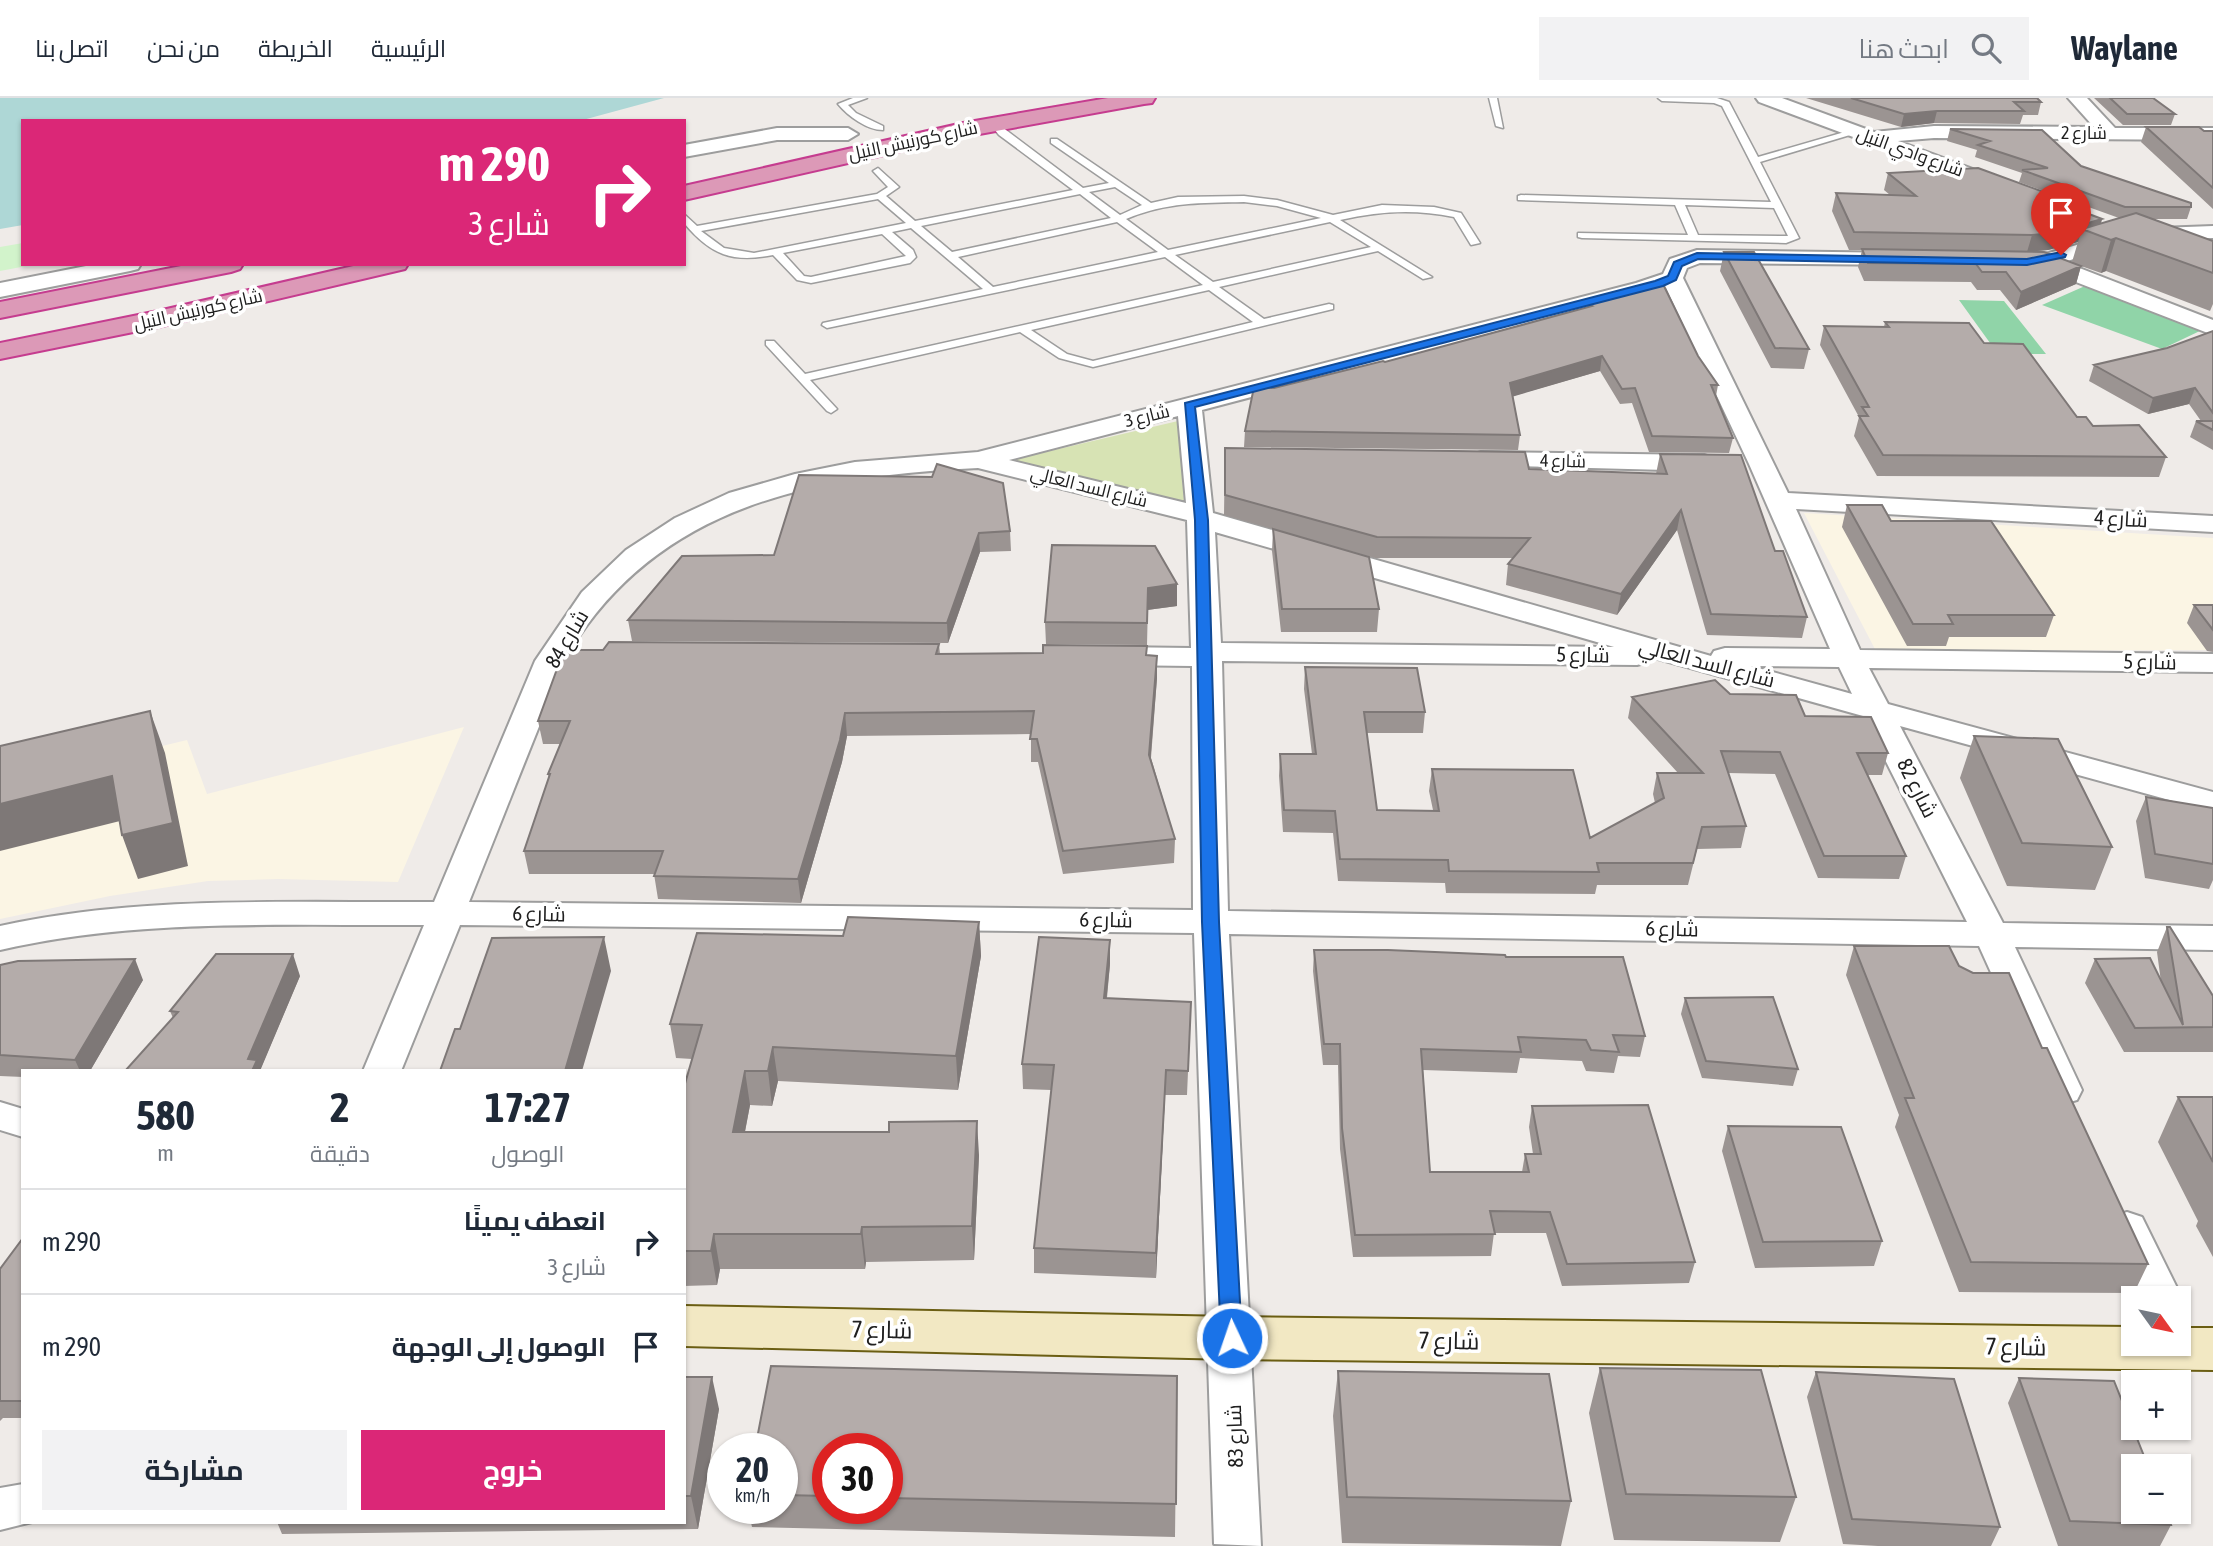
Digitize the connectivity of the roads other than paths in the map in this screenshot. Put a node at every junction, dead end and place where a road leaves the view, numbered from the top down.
1 (863, 98) edge
2 (1033, 98) edge
3 (1144, 98) edge
4 (1493, 98) edge
5 (1662, 98) edge
6 (1765, 98) edge
7 (2077, 98) edge
8 (994, 124) junction
9 (1500, 126) dead end
10 (880, 128) junction
11 (2110, 133) junction
12 (848, 134) junction
13 (2213, 134) edge
14 (1863, 135) junction
15 (1054, 141) dead end
16 (686, 151) edge
17 (1755, 161) junction
18 (686, 169) edge
19 (878, 171) dead end
20 (1117, 184) junction
21 (1080, 191) junction
22 (2015, 191) edge
23 (686, 193) edge
24 (880, 196) junction
25 (1521, 198) dead end
26 (1679, 202) junction
27 (1778, 205) junction
28 (1149, 206) junction
29 (1329, 217) junction
30 (686, 219) edge
31 (1118, 219) junction
32 (914, 225) junction
33 (2106, 225) edge
34 (694, 229) junction
35 (885, 231) junction
36 (2213, 232) edge
37 (1582, 235) dead end
38 (2132, 235) junction
39 (1694, 238) junction
40 (1475, 243) dead end
41 (1379, 248) junction
42 (2178, 252) edge
43 (777, 253) junction
44 (1165, 253) junction
45 (950, 256) junction
46 (1931, 260) edge
47 (2040, 260) junction
48 (1986, 261) edge
49 (120, 266) edge
50 (222, 266) edge
51 (388, 266) edge
52 (194, 272) junction
53 (1427, 277) dead end
54 (1672, 278) junction
55 (1211, 286) junction
56 (0, 290) edge
57 (990, 290) junction
58 (78, 295) junction
59 (222, 305) junction
60 (1329, 307) dead end
61 (0, 310) edge
62 (1263, 324) junction
63 (827, 325) dead end
64 (1023, 328) junction
65 (2213, 328) edge
66 (95, 332) junction
67 (770, 343) dead end
68 (0, 351) edge
69 (803, 378) junction
70 (1189, 405) junction
71 (831, 409) dead end
72 (978, 460) junction
73 (1458, 460) edge
74 (1762, 464) junction
75 (1778, 500) junction
76 (1201, 518) junction
77 (2213, 524) edge
78 (1205, 654) junction
79 (1081, 656) edge
80 (1679, 656) junction
81 (1849, 658) junction
82 (2213, 663) edge
83 (1877, 710) junction
84 (2213, 802) edge
85 (447, 913) junction
86 (1211, 922) junction
87 (1992, 934) junction
88 (0, 938) edge
89 (2213, 938) edge
90 (383, 1069) edge
91 (0, 1116) edge
92 (21, 1122) edge
93 (2078, 1123) edge
94 (2113, 1198) edge
95 (2154, 1286) edge
96 (686, 1326) edge
97 (1232, 1338) junction
98 (2192, 1346) edge
99 (21, 1505) edge
100 (0, 1509) edge
101 (1238, 1544) dead end

1 - 10 lane
2 - 10 highway, شارع كورنيش النيل
3 - 8 highway, شارع كورنيش النيل
4 - 9 lane
5 - 17 lane
6 - 14 street, شارع وادي النيل
7 - 11 street
8 - 21 lane
8 - 23 highway, شارع كورنيش النيل
10 - 12 highway, شارع كورنيش النيل
11 - 13 street, شارع 2
11 - 14 street, شارع 2
12 - 16 street
12 - 18 highway, شارع كورنيش النيل
14 - 17 lane
14 - 22 street, شارع وادي النيل
15 - 20 lane
17 - 27 lane
19 - 24 lane
20 - 21 lane
20 - 28 lane
21 - 31 lane
21 - 32 lane
24 - 32 lane
24 - 34 lane
25 - 26 lane
26 - 27 lane
26 - 39 lane
27 - 39 lane
28 - 29 lane
28 - 31 lane
29 - 40 lane
29 - 41 lane
29 - 44 lane
30 - 34 lane
31 - 44 lane
31 - 45 lane
32 - 35 lane
32 - 45 lane
33 - 38 street
34 - 43 lane
35 - 43 lane
35 - 43 lane
36 - 38 street
37 - 39 lane
38 - 42 street
38 - 47 street
41 - 53 lane
41 - 55 lane
44 - 55 lane
44 - 57 lane
45 - 57 lane
46 - 54 street, شارع 3
47 - 48 street
47 - 65 street
49 - 56 street
50 - 52 highway, شارع كورنيش النيل
51 - 59 highway, شارع كورنيش النيل
52 - 58 highway, شارع كورنيش النيل
52 - 59 highway
54 - 70 street, شارع 3
54 - 74 street, شارع 82
55 - 62 lane
55 - 64 lane
57 - 63 lane
58 - 61 highway, شارع كورنيش النيل
58 - 66 highway
59 - 66 highway, شارع كورنيش النيل
60 - 62 lane
62 - 64 lane
64 - 69 lane
66 - 68 highway, شارع كورنيش النيل
67 - 69 lane
69 - 71 lane
70 - 72 street, شارع 3
70 - 76 street, شارع 83
72 - 76 street, شارع السد العالي
72 - 85 street, شارع 84
73 - 74 street, شارع 4
74 - 75 street, شارع 82
75 - 77 street, شارع 4
75 - 81 street, شارع 82
76 - 78 street, شارع 83
76 - 80 street, شارع السد العالي
78 - 79 street, شارع 5
78 - 80 street, شارع 5
78 - 86 street, شارع 83
80 - 81 street, شارع 5
80 - 83 street, شارع السد العالي
81 - 82 street, شارع 5
81 - 83 street, شارع 82
83 - 84 street, شارع السد العالي
83 - 87 street, شارع 82
85 - 86 street, شارع 6
85 - 88 street, شارع 6
85 - 90 street, شارع 84
86 - 87 street, شارع 6
86 - 97 street, شارع 83
87 - 89 street, شارع 6
87 - 93 street, شارع 82
91 - 92 street
94 - 95 street
96 - 97 street, شارع 7
97 - 98 street, شارع 7
97 - 101 street, شارع 83
99 - 100 street

